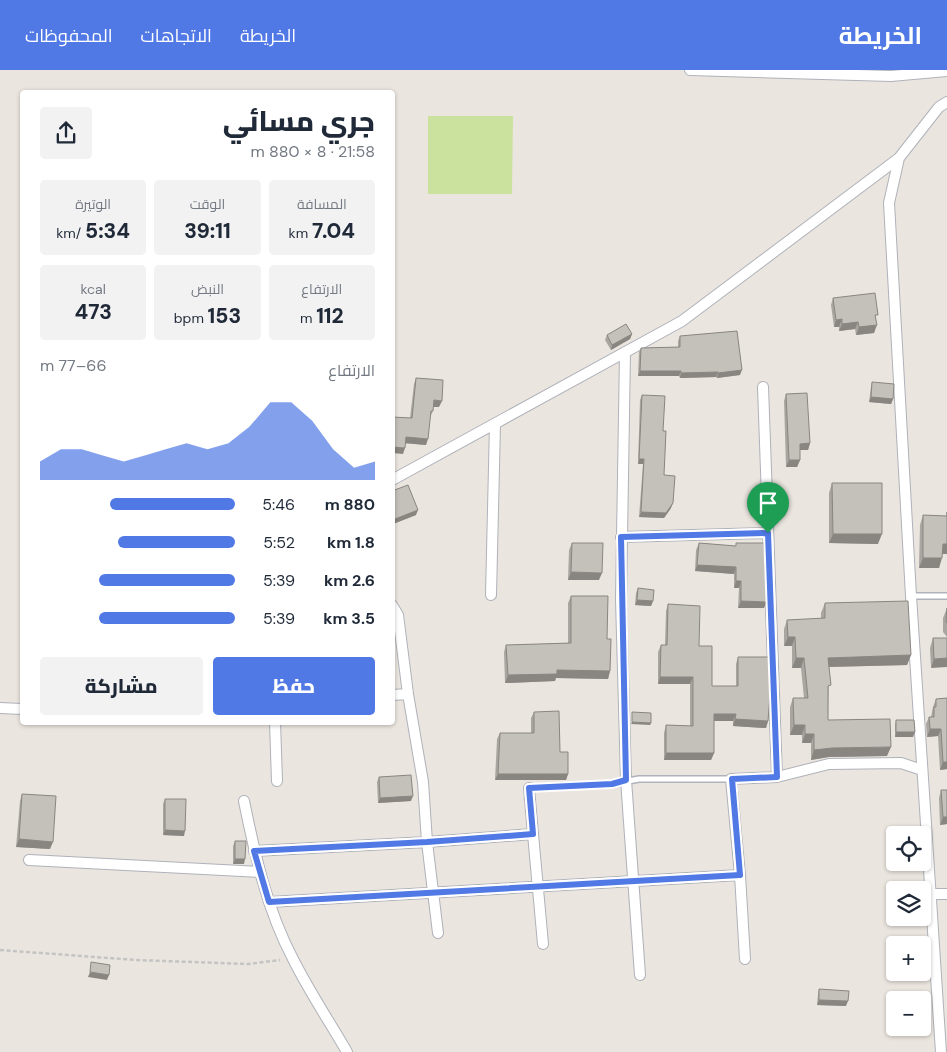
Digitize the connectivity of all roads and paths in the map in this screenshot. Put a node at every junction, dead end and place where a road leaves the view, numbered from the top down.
1 (690, 70) edge
2 (947, 72) edge
3 (947, 102) edge
4 (899, 158) junction
5 (625, 352) junction
6 (763, 388) dead end
7 (495, 424) junction
8 (395, 478) edge
9 (768, 533) junction
10 (621, 537) junction
11 (491, 594) dead end
12 (910, 596) junction
13 (947, 596) edge
14 (395, 615) edge
15 (408, 694) junction
16 (395, 695) edge
17 (0, 708) edge
18 (20, 709) edge
19 (274, 725) edge
20 (922, 770) junction
21 (777, 777) junction
22 (732, 779) junction
23 (626, 780) junction
24 (277, 781) dead end
25 (529, 788) joint
26 (244, 801) dead end
27 (533, 834) junction
28 (427, 842) junction
29 (254, 851) junction
30 (29, 860) dead end
31 (260, 872) junction
32 (740, 875) junction
33 (634, 881) junction
34 (930, 881) edge
35 (539, 886) junction
36 (433, 892) junction
37 (931, 894) joint
38 (947, 894) edge
39 (269, 902) junction
40 (438, 933) dead end
41 (543, 944) dead end
42 (0, 950) edge
43 (292, 958) junction
44 (745, 959) dead end
45 (640, 975) dead end
46 (943, 1001) edge
47 (347, 1052) edge
48 (941, 1052) edge

1 - 2 street
3 - 4 street
4 - 5 street
4 - 12 street
5 - 7 street
5 - 10 street
6 - 9 street
7 - 8 street
7 - 11 street
9 - 10 street
9 - 21 street
10 - 23 street
12 - 13 lane
12 - 20 street
14 - 15 street
15 - 16 street
15 - 28 street
17 - 18 street
19 - 24 street
20 - 21 street
20 - 34 street
21 - 22 street
22 - 23 lane
22 - 32 street
23 - 25 lane
23 - 33 street
25 - 27 street
26 - 29 street
27 - 28 street
27 - 35 street
28 - 29 street
28 - 36 street
29 - 31 street
30 - 31 street
31 - 39 street
32 - 33 street
32 - 44 street
33 - 35 street
33 - 45 street
35 - 36 street
35 - 41 street
36 - 39 street
36 - 40 street
37 - 38 street
37 - 46 street
39 - 43 street
42 - 43 path
43 - 47 street
46 - 48 street

